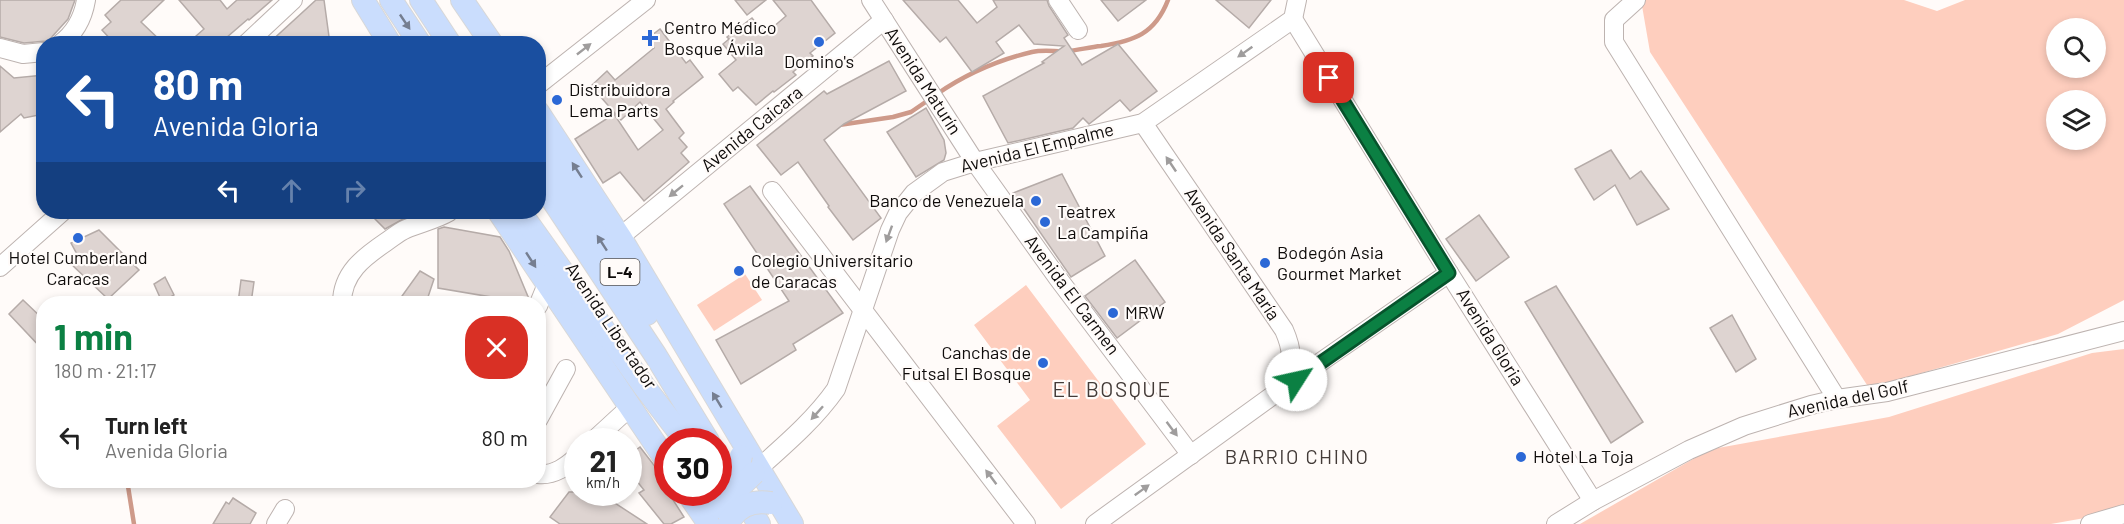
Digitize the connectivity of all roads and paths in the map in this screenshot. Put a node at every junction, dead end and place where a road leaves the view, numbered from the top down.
1 (86, 0) edge
2 (293, 0) edge
3 (391, 0) edge
4 (421, 0) edge
5 (457, 0) edge
6 (462, 0) edge
7 (646, 0) edge
8 (871, 0) edge
9 (1058, 0) edge
10 (1297, 0) edge
11 (1636, 0) edge
12 (368, 8) edge
13 (1293, 19) junction
14 (884, 20) junction
15 (1078, 30) dead end
16 (70, 36) edge
17 (255, 36) edge
18 (385, 36) edge
19 (392, 36) edge
20 (415, 36) edge
21 (445, 36) edge
22 (475, 36) edge
23 (487, 36) edge
24 (0, 48) edge
25 (36, 53) edge
26 (546, 79) edge
27 (1143, 123) junction
28 (546, 124) edge
29 (546, 158) edge
30 (975, 162) junction
31 (546, 190) edge
32 (772, 191) dead end
33 (54, 219) edge
34 (436, 219) edge
35 (504, 219) edge
36 (525, 219) edge
37 (539, 219) edge
38 (620, 237) junction
39 (0, 267) edge
40 (1449, 273) junction
41 (547, 284) junction
42 (342, 296) edge
43 (542, 296) edge
44 (864, 310) junction
45 (2124, 331) edge
46 (566, 369) dead end
47 (1276, 393) junction
48 (1837, 399) junction
49 (546, 405) edge
50 (686, 405) junction
51 (630, 407) junction
52 (608, 428) edge
53 (676, 428) edge
54 (678, 428) edge
55 (700, 428) edge
56 (654, 442) edge
57 (1191, 455) junction
58 (749, 460) junction
59 (564, 468) edge
60 (546, 475) edge
61 (732, 475) edge
62 (732, 481) edge
63 (1593, 501) junction
64 (704, 506) edge
65 (781, 511) edge
66 (2124, 514) edge
67 (718, 517) edge
68 (759, 524) edge
69 (1026, 524) edge
70 (1095, 524) edge
71 (1556, 524) edge
72 (2090, 524) edge

1 - 16 street
2 - 17 street
3 -> 20 main road
4 - 21 main road
5 - 22 main road
6 - 23 main road
26 -> 7 street
8 - 14 street, Avenida Maturín
9 - 15 street
10 - 13 street
11 - 48 street
12 - 18 main road
12 - 19 main road
13 -> 27 street, Avenida El Empalme
13 - 40 street, Avenida Gloria
14 - 30 street, Avenida Maturín
14 -> 38 street, Avenida Caicara
24 - 25 street
27 - 30 street, Avenida El Empalme
47 -> 27 street, Avenida Santa María
38 -> 28 main road, L-4
50 -> 29 main road, L-4
30 -> 44 street, Avenida El Empalme
30 -> 57 street, Avenida El Carmen
31 - 50 main road, Avenida Libertador / L-4
32 - 44 street
33 - 39 street
34 - 42 street
35 -> 41 main road, Avenida Libertador
36 - 53 main road, L-4
37 - 54 main road, Avenida Libertador / L-4
58 -> 38 main road, L-4
40 - 47 street
40 - 63 street, Avenida Gloria
41 - 43 street
41 - 51 main road, Avenida Libertador
44 -> 58 street, Avenida El Empalme
69 -> 44 street
45 - 48 street, Avenida del Golf
46 - 49 street
47 - 57 street
48 - 63 street, Avenida del Golf
50 - 55 main road, Avenida Libertador / L-4
51 - 52 street
51 - 56 main road, Avenida Libertador
70 -> 57 street
58 - 61 main road, bridge
58 - 65 main road, L-4
58 - 67 main road, bridge
59 - 60 street
62 - 68 main road
63 - 71 street, Avenida del Golf
64 - 67 main road
65 - 67 main road, L-4, bridge
66 - 72 street

